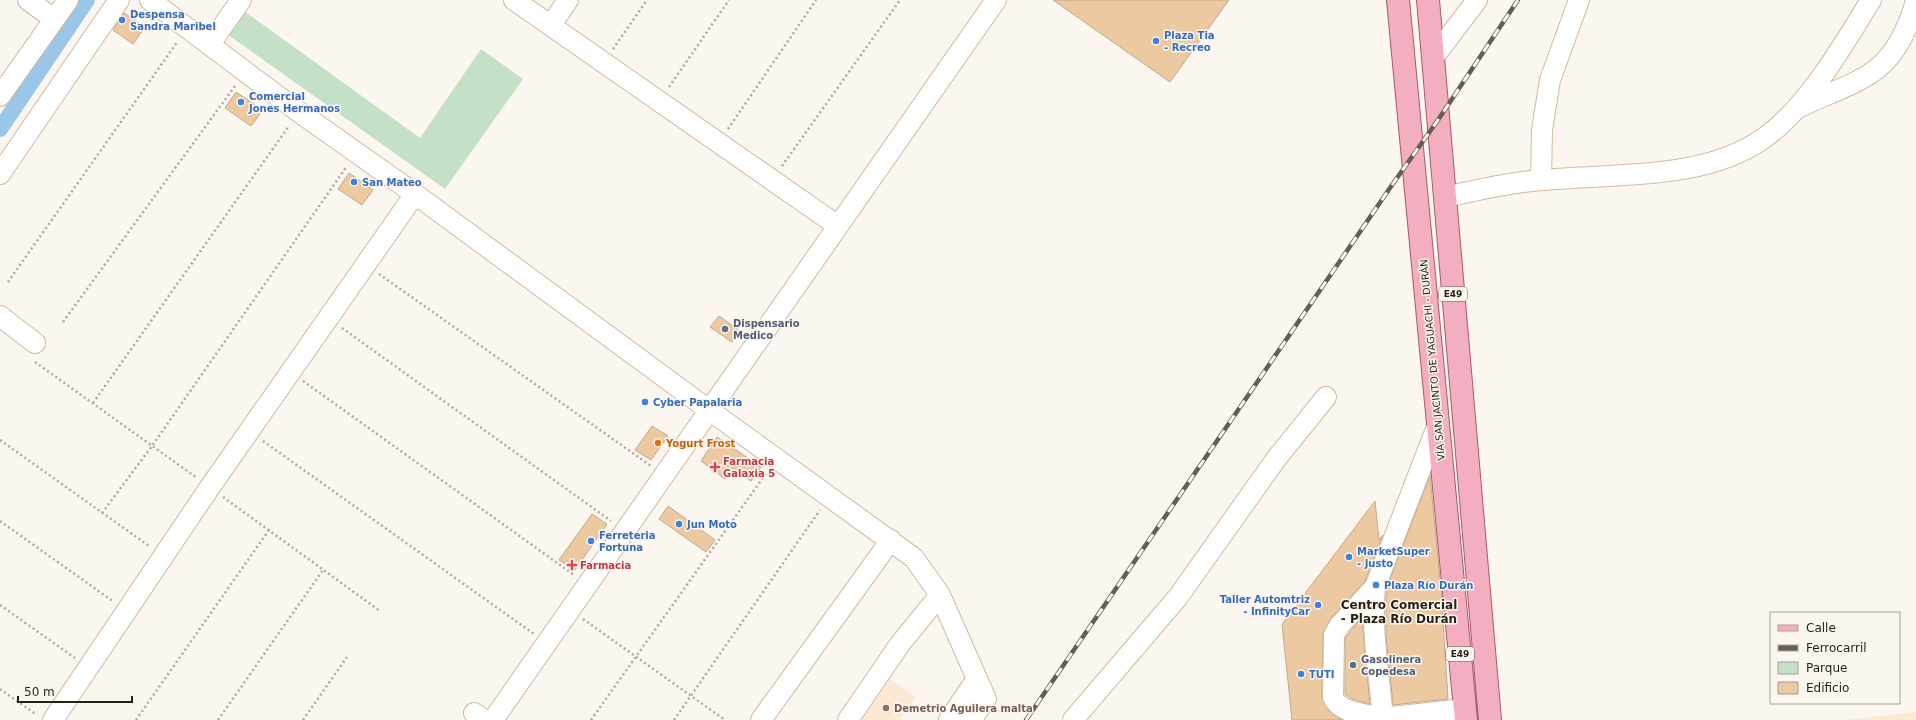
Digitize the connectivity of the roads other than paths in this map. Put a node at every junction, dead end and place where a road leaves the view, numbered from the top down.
1 (28, 0) edge
2 (68, 0) edge
3 (119, 0) edge
4 (150, 0) edge
5 (241, 0) edge
6 (514, 0) edge
7 (568, 0) edge
8 (996, 0) edge
9 (1398, 0) edge
10 (1428, 0) edge
11 (1477, 0) edge
12 (1579, 0) edge
13 (1871, 0) edge
14 (1916, 1) edge
15 (54, 19) junction
16 (551, 26) junction
17 (210, 44) junction
18 (1433, 58) junction
19 (3, 84) edge
20 (1796, 109) junction
21 (0, 173) edge
22 (1541, 180) junction
23 (415, 194) junction
24 (1445, 196) junction
25 (838, 226) junction
26 (0, 316) edge
27 (35, 343) dead end
28 (1326, 397) dead end
29 (709, 410) junction
30 (1438, 424) junction
31 (891, 540) junction
32 (1375, 587) junction
33 (940, 595) junction
34 (976, 680) junction
35 (1466, 715) edge
36 (46, 718) edge
37 (1383, 718) junction
38 (493, 720) edge
39 (761, 720) edge
40 (848, 720) edge
41 (949, 720) edge
42 (971, 720) edge
43 (1073, 720) edge
44 (1490, 720) edge

1 - 15 street
2 - 15 street
3 - 21 street
4 - 17 street
5 - 17 street
6 - 16 street
7 - 16 street
8 - 25 street
9 - 30 main road, VÍA SAN JACINTO DE YAGUACHI - DURÁN / E49
10 - 18 main road, E49
11 - 18 street
12 - 22 street
13 - 20 street
14 - 20 street
15 - 19 street
16 - 25 street
17 - 23 street
18 - 24 main road, E49
20 - 22 street
22 - 24 street
23 - 29 street
23 - 36 street
24 - 44 main road, E49
25 - 29 street
26 - 27 street
28 - 43 street
29 - 31 street
29 - 38 street
30 - 32 street
30 - 35 main road, VÍA SAN JACINTO DE YAGUACHI - DURÁN / E49
31 - 33 street
31 - 39 street
32 - 37 street
32 - 37 street
33 - 34 street
33 - 40 street
34 - 41 street
34 - 42 street
35 - 37 street

